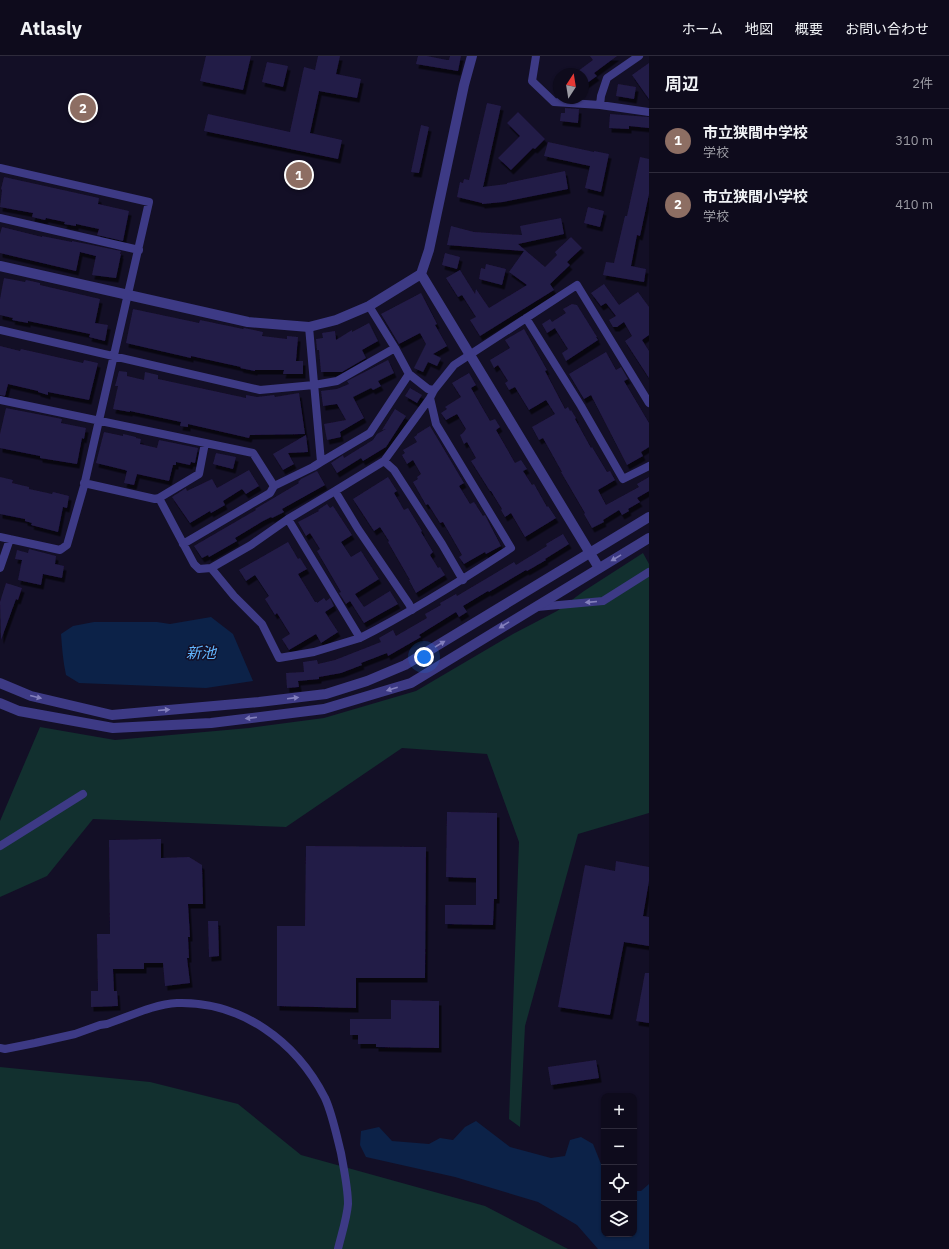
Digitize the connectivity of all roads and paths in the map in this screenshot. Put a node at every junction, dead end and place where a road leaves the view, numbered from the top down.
1 (472, 56) edge
2 (536, 56) edge
3 (639, 56) edge
4 (600, 105) junction
5 (649, 112) edge
6 (0, 168) edge
7 (0, 218) edge
8 (139, 250) junction
9 (0, 266) edge
10 (422, 274) junction
11 (128, 296) junction
12 (369, 306) junction
13 (526, 318) junction
14 (309, 327) junction
15 (0, 330) edge
16 (395, 348) junction
17 (470, 355) junction
18 (114, 356) junction
19 (409, 374) junction
20 (314, 385) junction
21 (434, 390) junction
22 (430, 398) junction
23 (0, 400) edge
24 (649, 403) edge
25 (99, 421) junction
26 (205, 444) junction
27 (384, 461) junction
28 (321, 462) junction
29 (649, 466) edge
30 (84, 483) junction
31 (274, 486) junction
32 (335, 491) junction
33 (159, 498) junction
34 (649, 517) edge
35 (288, 519) junction
36 (0, 537) edge
37 (649, 538) edge
38 (10, 540) junction
39 (183, 544) junction
40 (589, 553) junction
41 (0, 568) edge
42 (211, 568) junction
43 (599, 568) junction
44 (649, 572) edge
45 (463, 580) junction
46 (533, 607) junction
47 (412, 610) junction
48 (360, 638) junction
49 (0, 683) edge
50 (0, 703) edge
51 (83, 794) dead end
52 (0, 846) edge
53 (0, 1048) edge
54 (338, 1249) edge

1 - 10 street
2 - 4 street
3 - 4 street
4 - 5 street
6 - 8 street
7 - 8 street
8 - 11 street
9 - 11 street
10 - 12 street
10 - 17 street
11 - 14 street
11 - 18 street
12 - 14 street
12 - 16 street
13 - 17 street
13 - 24 street
13 - 29 street
14 - 20 street
15 - 18 street
16 - 19 street
16 - 20 street
17 - 21 street
17 - 40 street
18 - 20 street
18 - 25 street
19 - 21 street
19 - 28 street
20 - 28 street
21 - 22 street
22 - 27 street
22 - 45 street
23 - 25 street
25 - 26 street
25 - 30 street
26 - 31 street
26 - 33 street
27 - 32 street
27 - 45 street
28 - 31 street
30 - 33 street
30 - 38 street
31 - 39 street
32 - 35 street
32 - 47 street
33 - 39 street
34 - 40 street
35 - 42 street
35 - 48 street
36 - 38 street
37 -> 43 street
38 - 41 street
39 - 42 street
40 - 43 street
49 -> 40 street
42 - 48 street
43 - 46 street
44 -> 46 street
45 - 47 street
46 -> 50 street
47 - 48 street
51 - 52 street
53 - 54 street

